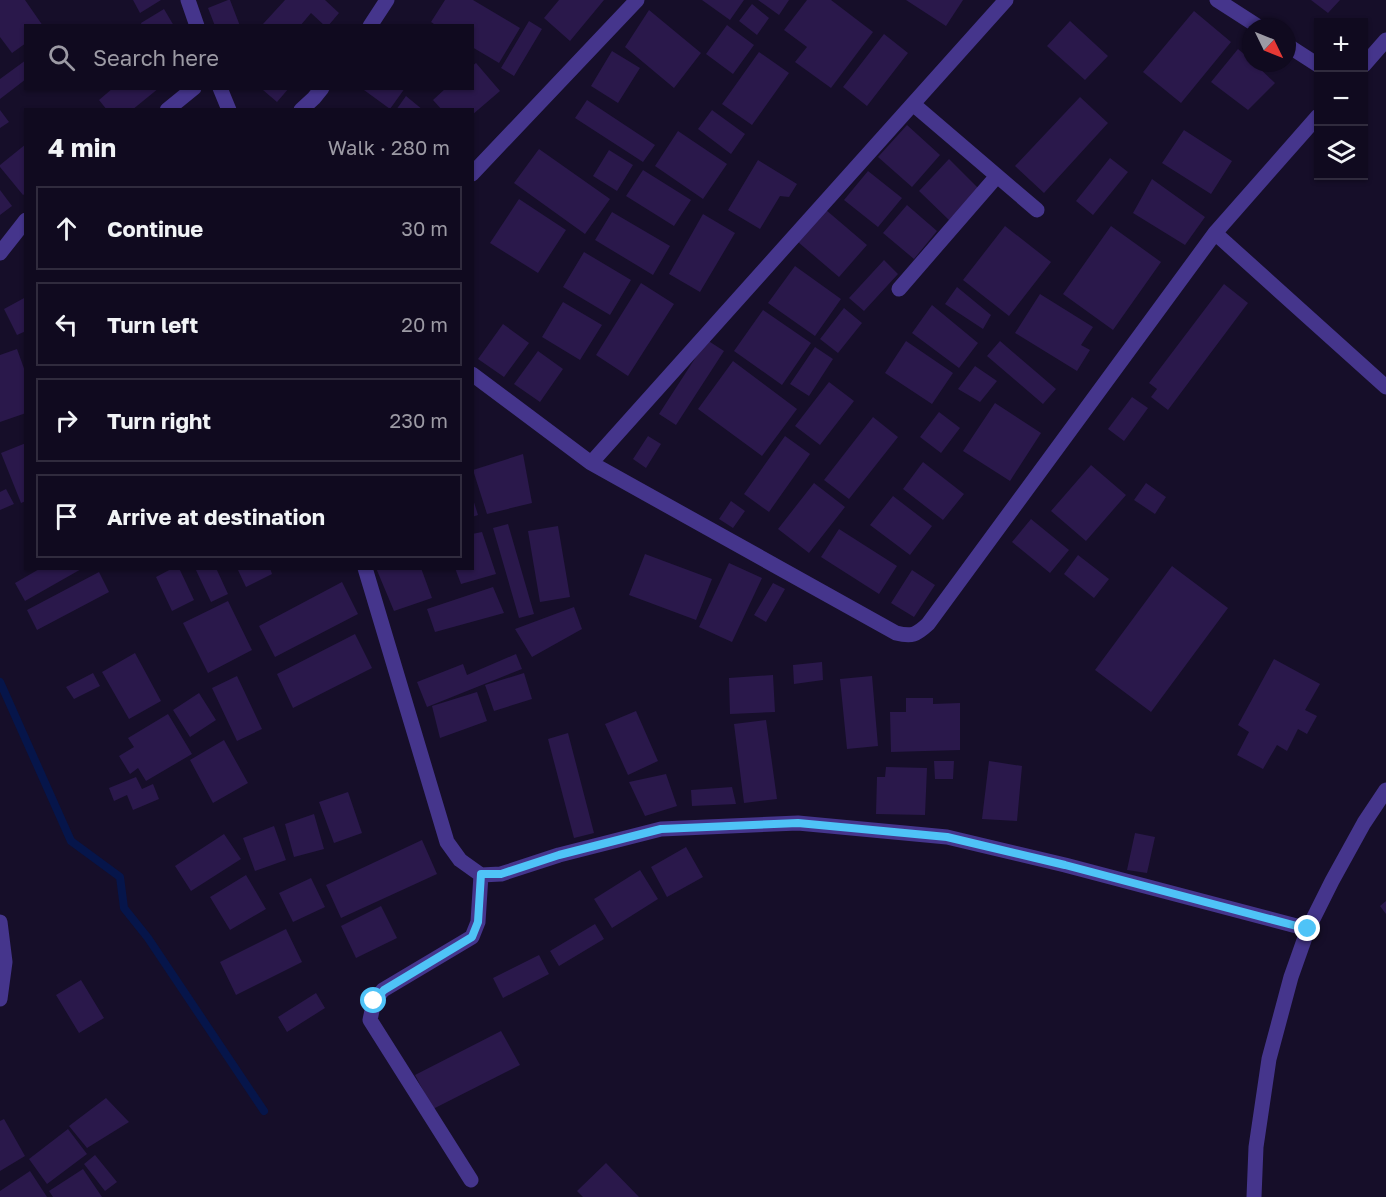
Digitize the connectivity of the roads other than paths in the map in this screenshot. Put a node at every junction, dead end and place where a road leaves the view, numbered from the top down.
1 (188, 0) edge
2 (387, 0) edge
3 (637, 0) edge
4 (1006, 0) edge
5 (1217, 0) edge
6 (1245, 18) edge
7 (196, 24) edge
8 (371, 24) edge
9 (1386, 40) edge
10 (1296, 51) edge
11 (1368, 60) edge
12 (1314, 62) edge
13 (192, 90) edge
14 (221, 90) edge
15 (320, 90) edge
16 (913, 104) junction
17 (169, 108) edge
18 (228, 108) edge
19 (303, 108) edge
20 (1314, 121) edge
21 (474, 172) edge
22 (998, 176) junction
23 (1037, 210) dead end
24 (24, 223) edge
25 (1215, 233) junction
26 (0, 253) edge
27 (899, 289) dead end
28 (474, 375) edge
29 (1386, 387) edge
30 (591, 463) junction
31 (366, 570) edge
32 (1386, 790) edge
33 (481, 874) junction
34 (0, 922) edge
35 (1308, 929) junction
36 (0, 999) edge
37 (471, 1180) dead end
38 (1254, 1197) edge

1 - 7 street
2 - 8 street
3 - 21 street
4 - 16 street
5 - 6 street
9 - 11 street
10 - 12 street
13 - 17 street
14 - 18 street
15 - 19 street
16 - 22 street
16 - 30 street
20 - 25 street
22 - 23 street
22 - 27 street
24 - 26 street
25 - 29 street
25 - 30 street
28 - 30 street
31 - 33 street
32 - 35 street
33 - 35 street
33 - 37 street
34 - 36 street
35 - 38 street

